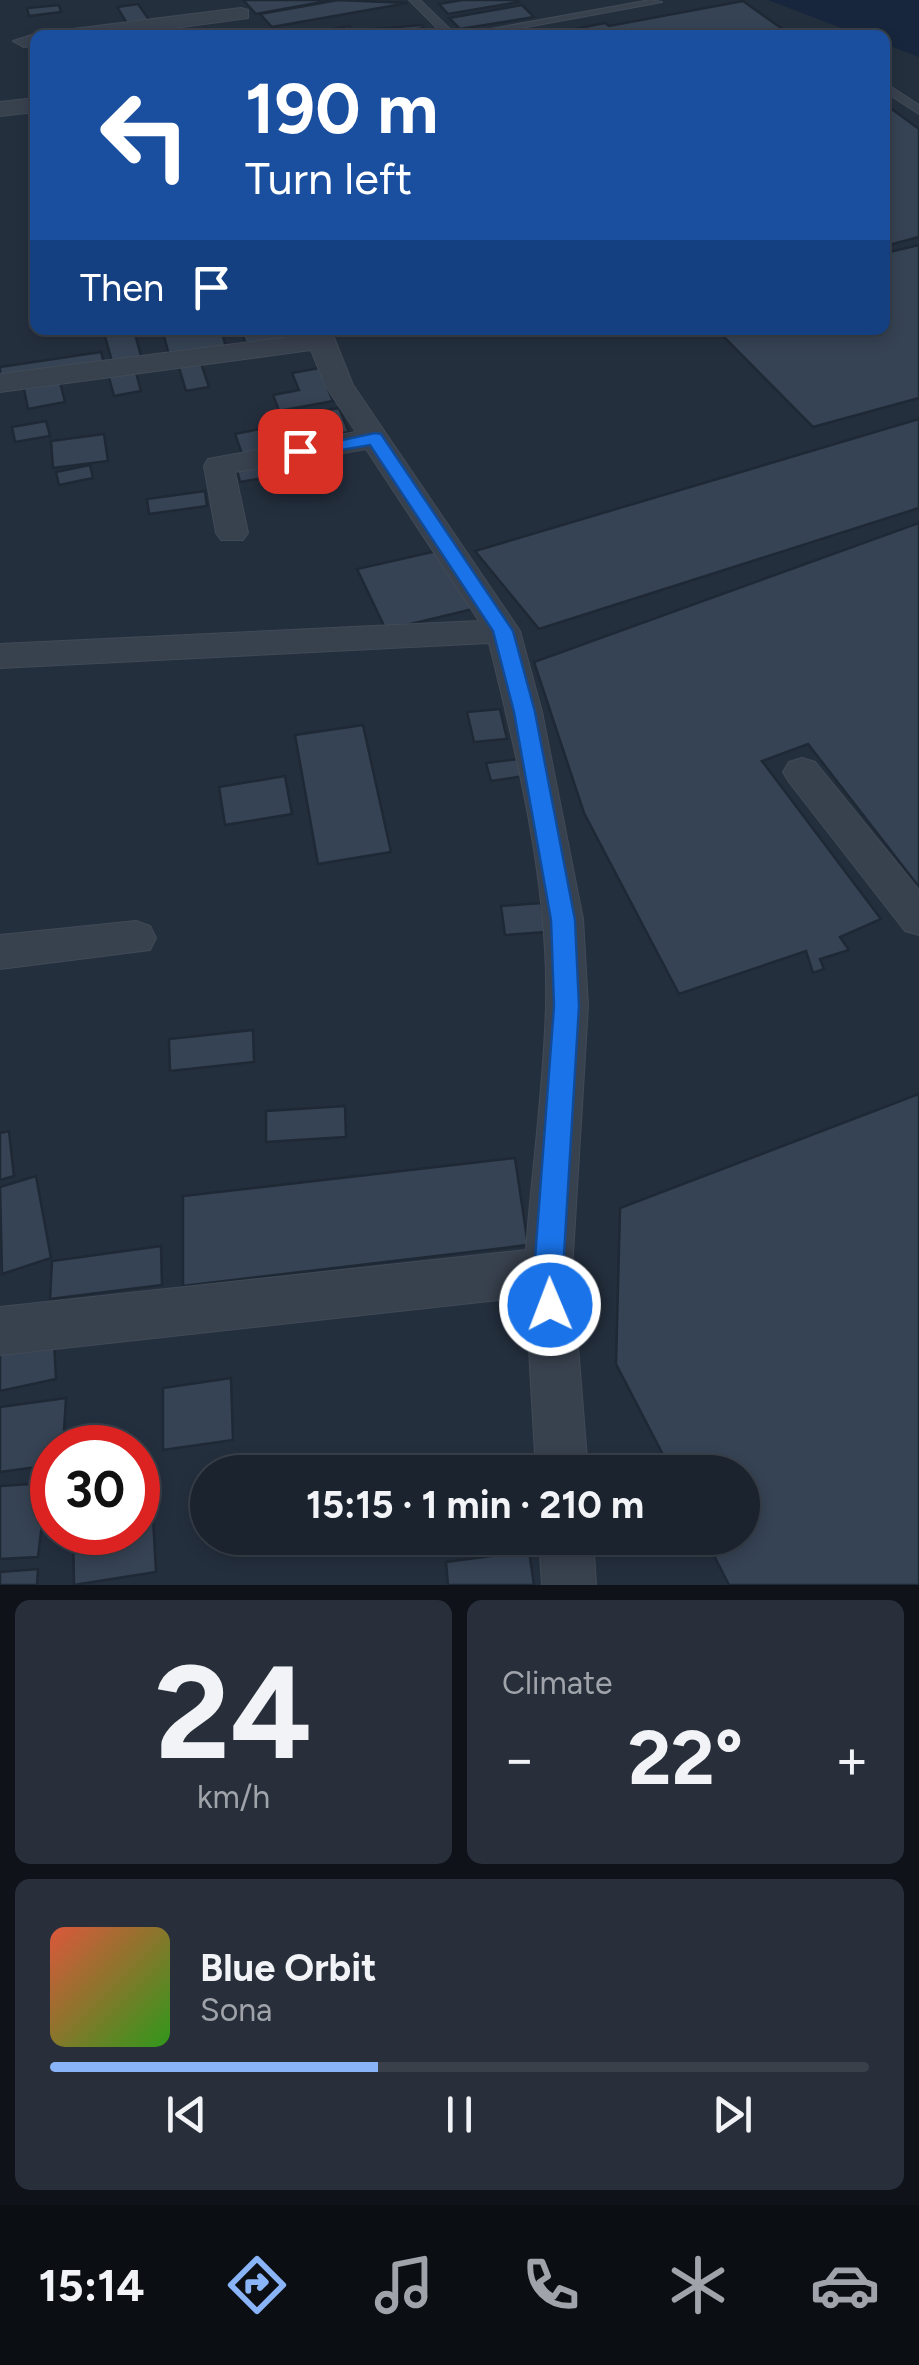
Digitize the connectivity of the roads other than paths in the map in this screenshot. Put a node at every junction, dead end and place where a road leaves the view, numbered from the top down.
1 (414, 0) edge
2 (657, 2) edge
3 (234, 7) edge
4 (101, 30) edge
5 (254, 30) edge
6 (445, 30) edge
7 (493, 30) edge
8 (890, 90) edge
9 (30, 105) edge
10 (0, 109) edge
11 (919, 110) edge
12 (146, 335) edge
13 (318, 336) edge
14 (153, 363) junction
15 (0, 384) edge
16 (375, 438) junction
17 (232, 533) dead end
18 (503, 631) junction
19 (0, 656) edge
20 (802, 772) dead end
21 (919, 919) edge
22 (136, 938) dead end
23 (0, 952) edge
24 (548, 1272) junction
25 (0, 1331) edge
26 (561, 1455) edge
27 (567, 1555) edge
28 (570, 1585) edge

1 - 6 lane
2 - 7 lane
3 - 4 street
3 - 5 street
8 - 11 lane
9 - 10 street
12 - 14 street
13 - 14 street
13 - 16 street
14 - 15 street
16 - 17 street
16 - 18 street
18 - 19 street
18 - 24 street
20 - 21 street
22 - 23 street
24 - 25 street
24 - 26 street
27 - 28 street

